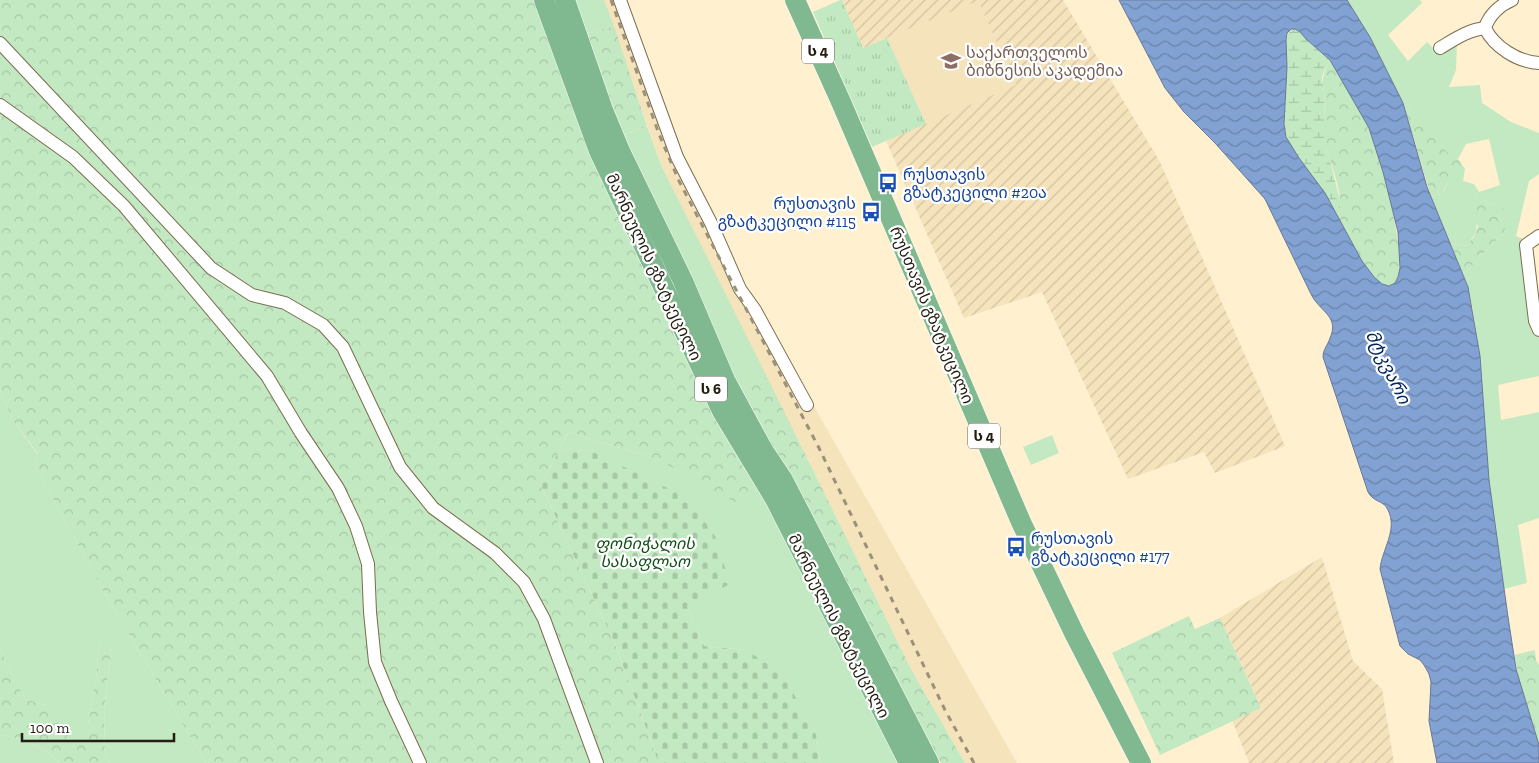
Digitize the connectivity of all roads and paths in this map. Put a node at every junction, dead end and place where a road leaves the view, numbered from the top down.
1 (544, 0) edge
2 (565, 0) edge
3 (620, 0) edge
4 (1512, 0) edge
5 (800, 1) edge
6 (1485, 28) junction
7 (0, 43) edge
8 (1440, 48) dead end
9 (1539, 63) edge
10 (0, 105) edge
11 (1539, 236) edge
12 (1539, 330) edge
13 (807, 405) dead end
14 (420, 763) edge
15 (597, 763) edge
16 (909, 763) edge
17 (928, 763) edge
18 (1141, 763) edge

1 - 16 highway, მარნეულის გზატკეცილი / ს 6
2 - 17 highway, მარნეულის გზატკეცილი / ს 6
3 - 13 street
4 - 6 street
5 - 18 highway, რუსთავის გზატკეცილი / ს 4
6 - 8 street
6 - 9 street
7 - 15 street
10 - 14 street
11 - 12 street

